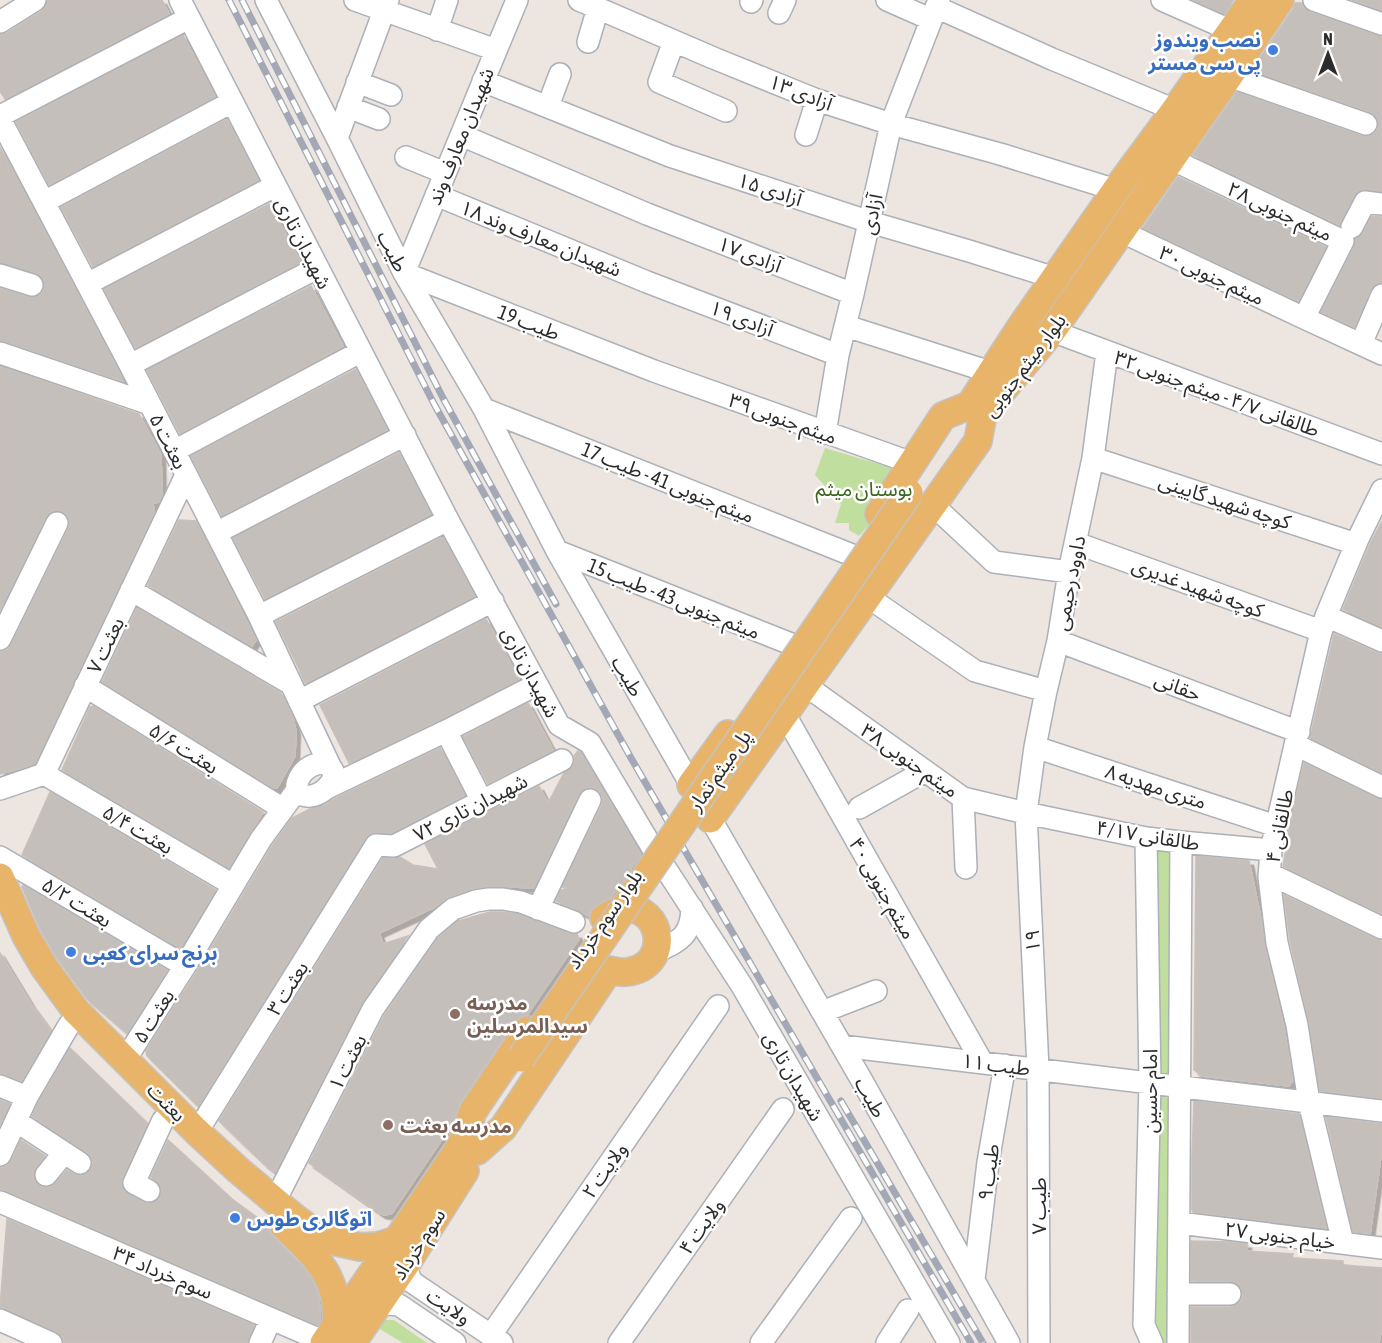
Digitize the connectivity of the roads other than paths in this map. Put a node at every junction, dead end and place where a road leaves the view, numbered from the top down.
1 (35, 0) edge
2 (266, 0) edge
3 (355, 0) edge
4 (447, 0) edge
5 (517, 0) edge
6 (887, 0) edge
7 (1162, 0) edge
8 (1253, 0) edge
9 (1280, 0) edge
10 (1314, 0) edge
11 (589, 4) edge
12 (385, 6) edge
13 (184, 9) edge
14 (935, 9) edge
15 (0, 22) edge
16 (1382, 24) edge
17 (437, 30) junction
18 (1232, 31) junction
19 (674, 41) junction
20 (588, 42) dead end
21 (496, 50) junction
22 (560, 74) dead end
23 (1229, 76) junction
24 (483, 81) junction
25 (357, 82) junction
26 (391, 95) dead end
27 (817, 100) junction
28 (232, 102) junction
29 (548, 106) junction
30 (348, 107) junction
31 (1175, 110) junction
32 (726, 111) dead end
33 (0, 118) edge
34 (379, 119) dead end
35 (891, 124) junction
36 (1366, 124) dead end
37 (461, 135) junction
38 (806, 135) dead end
39 (337, 138) junction
40 (406, 157) dead end
41 (1171, 159) junction
42 (445, 173) junction
43 (275, 186) junction
44 (1116, 190) junction
45 (436, 195) junction
46 (44, 202) junction
47 (1382, 204) edge
48 (870, 222) junction
49 (1352, 227) dead end
50 (1120, 231) junction
51 (317, 268) junction
52 (404, 273) junction
53 (0, 275) edge
54 (1055, 278) junction
55 (646, 282) joint
56 (87, 284) junction
57 (32, 285) dead end
58 (854, 294) junction
59 (1382, 295) edge
60 (1304, 318) junction
61 (846, 326) junction
62 (1052, 331) junction
63 (1361, 344) junction
64 (360, 352) junction
65 (1107, 352) junction
66 (0, 353) edge
67 (1382, 354) edge
68 (838, 355) junction
69 (130, 365) junction
70 (654, 371) joint
71 (990, 372) junction
72 (150, 404) junction
73 (484, 409) junction
74 (976, 410) junction
75 (825, 433) junction
76 (405, 435) junction
77 (174, 451) junction
78 (1382, 454) edge
79 (1093, 458) junction
80 (912, 463) junction
81 (186, 475) junction
82 (1381, 495) edge
83 (921, 500) junction
84 (448, 520) junction
85 (57, 523) dead end
86 (216, 533) junction
87 (1076, 543) junction
88 (1356, 544) junction
89 (557, 551) junction
90 (852, 555) junction
91 (1069, 572) junction
92 (131, 590) junction
93 (868, 597) junction
94 (493, 601) junction
95 (259, 616) junction
96 (1324, 623) junction
97 (0, 639) edge
98 (1058, 641) junction
99 (1382, 641) edge
100 (791, 644) junction
101 (536, 685) junction
102 (805, 685) junction
103 (85, 686) junction
104 (1046, 691) junction
105 (295, 692) junction
106 (784, 713) junction
107 (446, 731) junction
108 (1297, 738) junction
109 (719, 747) junction
110 (1035, 747) junction
111 (562, 760) dead end
112 (330, 766) junction
113 (746, 768) junction
114 (925, 771) junction
115 (44, 774) junction
116 (690, 785) junction
117 (1382, 787) edge
118 (0, 789) edge
119 (325, 789) junction
120 (297, 790) junction
121 (963, 798) junction
122 (590, 800) dead end
123 (482, 801) junction
124 (859, 808) dead end
125 (283, 809) junction
126 (1026, 813) junction
127 (710, 819) junction
128 (1276, 826) junction
129 (1146, 838) junction
130 (1181, 842) junction
131 (376, 845) joint
132 (653, 849) junction
133 (1271, 850) junction
134 (0, 856) edge
135 (966, 868) dead end
136 (1270, 874) junction
137 (0, 877) edge
138 (233, 885) junction
139 (538, 909) junction
140 (692, 909) junction
141 (587, 921) junction
142 (0, 922) edge
143 (1382, 928) edge
144 (719, 951) junction
145 (661, 952) junction
146 (185, 966) junction
147 (876, 990) dead end
148 (718, 1006) dead end
149 (822, 1012) junction
150 (69, 1025) junction
151 (842, 1046) junction
152 (125, 1060) junction
153 (982, 1062) junction
154 (1005, 1065) junction
155 (1038, 1069) junction
156 (1150, 1082) junction
157 (0, 1086) edge
158 (1180, 1086) junction
159 (27, 1097) junction
160 (1309, 1102) junction
161 (783, 1109) dead end
162 (1382, 1111) edge
163 (163, 1120) junction
164 (16, 1121) junction
165 (197, 1131) junction
166 (473, 1143) junction
167 (0, 1155) edge
168 (46, 1175) dead end
169 (149, 1191) dead end
170 (275, 1201) junction
171 (1, 1210) edge
172 (851, 1218) dead end
173 (1179, 1223) junction
174 (1343, 1243) junction
175 (319, 1247) junction
176 (1382, 1248) edge
177 (406, 1261) junction
178 (371, 1275) joint
179 (974, 1280) junction
180 (1178, 1294) junction
181 (1230, 1294) dead end
182 (389, 1305) junction
183 (908, 1310) dead end
184 (271, 1319) junction
185 (0, 1320) edge
186 (334, 1338) edge
187 (497, 1339) edge
188 (51, 1343) edge
189 (260, 1343) edge
190 (455, 1343) edge
191 (620, 1343) edge
192 (761, 1343) edge
193 (887, 1343) edge
194 (949, 1343) edge
195 (1009, 1343) edge
196 (1039, 1343) edge
197 (1152, 1343) edge
198 (1178, 1343) edge

1 - 15 street
2 - 39 street, طیب
3 - 12 street
4 - 17 street
5 - 21 street, شهیدان معارف وند
6 - 14 street
7 - 18 street
8 - 18 main road, بلوار میثم جنوبی
9 - 23 main road, بلوار میثم جنوبی
10 - 16 street
11 - 19 street, آزادی ۱۳
11 - 20 street
12 - 17 street
12 - 25 street
13 - 28 street, شهیدان تاری
13 - 33 street
14 - 31 street
14 - 35 street, آزادی
17 - 21 street
18 - 31 main road, بلوار میثم جنوبی
19 - 27 street, آزادی ۱۳
19 - 32 street
21 - 24 street, شهیدان معارف وند
22 - 29 street
23 - 36 street
23 - 41 main road, بلوار میثم جنوبی
24 - 29 street, آزادی ۱۵
24 - 37 street, شهیدان معارف وند
25 - 26 street
25 - 30 street
27 - 35 street, آزادی ۱۳
27 - 38 street
28 - 43 street, شهیدان تاری
28 - 46 street
29 - 48 street, آزادی ۱۵
30 - 34 street
30 - 39 street
31 - 44 main road, بلوار میثم جنوبی
33 - 46 street, بعثت ۵
35 - 44 street, آزادی ۱۳
35 - 48 street, آزادی
37 - 42 street, شهیدان معارف وند
37 - 58 street, آزادی ۱۷
39 - 52 street, طیب
40 - 42 street
41 - 50 main road, بلوار میثم جنوبی
41 - 60 street, میثم جنوبی ۲۸
42 - 45 street, شهیدان معارف وند
43 - 51 street, شهیدان تاری
43 - 56 street
44 - 54 main road, بلوار میثم جنوبی
45 - 52 street, شهیدان معارف وند
45 - 55 street, شهیدان معارف وند ۱۸
46 - 56 street, بعثت ۵
47 - 49 street
48 - 54 street, آزادی ۱۵
48 - 58 street, آزادی
50 - 60 street, میثم جنوبی ۳۰
50 - 62 main road, بلوار میثم جنوبی
51 - 64 street, شهیدان تاری
51 - 69 street
52 - 70 street, طیب 19
52 - 73 street, طیب
53 - 57 street
54 - 71 main road, بلوار میثم جنوبی
55 - 68 street, آزادی ۱۹
56 - 69 street, بعثت ۵
58 - 61 street, آزادی
59 - 63 street
60 - 63 street, میثم جنوبی ۳۰
61 - 68 street, آزادی
61 - 71 street
62 - 65 street, طالقانی ۴/۷ - میثم جنوبی ۳۲
62 - 74 main road, بلوار میثم جنوبی
63 - 67 street, میثم جنوبی ۳۰
64 - 76 street, شهیدان تاری
64 - 77 street
65 - 78 street, طالقانی ۴/۷ - میثم جنوبی ۳۲
65 - 79 street, داوود رحیمی
66 - 72 street
68 - 75 street, آزادی
69 - 72 street, بعثت ۵
70 - 75 street, میثم جنوبی ۳۹
71 - 74 main road, بلوار میثم جنوبی
72 - 77 street, بعثت ۵
73 - 89 street, طیب
73 - 90 street, میثم جنوبی 41 - طیب 17
74 - 80 main road, بلوار میثم جنوبی
74 - 83 main road, پل میثم تمار
75 - 80 street, میثم جنوبی ۳۹
76 - 84 street, شهیدان تاری
76 - 86 street
77 - 81 street, بعثت ۵
79 - 87 street, داوود رحیمی
79 - 88 street, کوچه شهید گایینی
80 - 90 main road, بلوار میثم جنوبی
81 - 86 street, بعثت ۵
81 - 92 street, بعثت ۷
82 - 88 street, طالقانی ۴
83 - 91 street
83 - 93 main road
83 - 166 main road, پل میثم تمار, bridge
84 - 94 street, شهیدان تاری
84 - 95 street
85 - 97 street
86 - 95 street, بعثت ۵
87 - 91 street, داوود رحیمی
87 - 96 street, کوچه شهید غدیری
88 - 96 street, طالقانی ۴
89 - 100 street, میثم جنوبی 43 - طیب 15
89 - 116 street, طیب
90 - 100 main road, بلوار میثم جنوبی
91 - 98 street, داوود رحیمی
92 - 103 street, بعثت ۷
92 - 105 street
93 - 102 main road
93 - 104 street
94 - 101 street, شهیدان تاری
94 - 105 street
95 - 105 street, بعثت ۵
96 - 99 street, کوچه شهید غدیری
96 - 108 street, طالقانی ۴
98 - 104 street, داوود رحیمی
98 - 108 street, حقانی
100 - 109 main road, بلوار میثم جنوبی
101 - 107 street
101 - 132 street, شهیدان تاری
102 - 106 main road
102 - 114 street, میثم جنوبی ۳۸
103 - 115 street, بعثت ۷
103 - 125 street, بعثت ۵/۶
104 - 110 street, داوود رحیمی
105 - 112 street, بعثت ۵
106 - 113 main road
106 - 153 street, میثم جنوبی ۴۰
107 - 119 street
107 - 123 street
108 - 117 street, حقانی
108 - 128 street, طالقانی ۴
109 - 113 main road
109 - 116 main road, بلوار میثم جنوبی
110 - 126 street, داوود رحیمی
110 - 128 street, ۸ متری مهدیه
111 - 123 street, شهیدان تاری ۷۲
112 - 119 street
112 - 120 street
113 - 127 main road
114 - 121 street, میثم جنوبی ۳۸
114 - 124 street
115 - 118 street
115 - 138 street, بعثت ۵/۴
116 - 127 street, طیب
119 - 120 street
120 - 125 street, بعثت ۵
121 - 126 street, میثم جنوبی ۳۸
121 - 135 street
122 - 139 street
123 - 131 street, شهیدان تاری ۷۲
125 - 138 street, بعثت ۵
126 - 129 street, طالقانی ۴/۱۷
126 - 155 street, ۱۹
127 - 149 street, طیب
128 - 133 street, طالقانی ۴
129 - 130 street, طالقانی ۴/۱۷
129 - 156 street, امام حسین
130 - 133 street, طالقانی ۴/۱۷
130 - 158 street, امام حسین
131 - 165 street, بعثت ۳
132 - 140 street, شهیدان تاری
132 - 141 main road, بلوار سوم خرداد
133 - 136 street, طالقانی ۴
134 - 146 street, بعثت ۵/۲
136 - 143 street
136 - 160 street, طالقانی ۴
137 - 152 main road, بعثت
138 - 146 street, بعثت ۵
139 - 141 street, بعثت ۱
139 - 170 street, بعثت ۱
140 - 144 street, شهیدان تاری
140 - 145 street
141 - 145 main road
141 - 166 main road, بلوار سوم خرداد
142 - 150 main road, بعثت
144 - 145 street
144 - 194 street, شهیدان تاری
145 - 166 main road, بلوار سوم خرداد
146 - 152 street, بعثت ۵
147 - 149 street
148 - 187 street, ولایت ۲
149 - 151 street, طیب
150 - 159 street
150 - 163 main road, بعثت
151 - 153 street, طیب ۱۱
151 - 179 street, طیب
152 - 165 main road, بعثت
153 - 154 street, طیب ۱۱
154 - 155 street, طیب ۱۱
154 - 179 street, طیب ۹
155 - 156 street, طیب ۱۱
155 - 196 street, طیب ۷
156 - 158 street, طیب ۱۱
156 - 197 street, امام حسین
157 - 159 street
158 - 160 street, طیب ۱۱
158 - 173 street, امام حسین
159 - 164 street
160 - 162 street, طیب ۱۱
160 - 174 street, طالقانی ۴
161 - 191 street, ولایت ۴
163 - 169 street
163 - 175 main road, بعثت
164 - 167 street
164 - 168 street
165 - 170 main road, بعثت
166 - 177 main road, بلوار سوم خرداد
170 - 175 main road, بعثت
171 - 184 street, سوم خرداد ۳۴
172 - 192 street
173 - 174 street, خیام جنوبی ۲۷
173 - 180 street, امام حسین
174 - 176 street, خیام جنوبی ۲۷
175 - 177 main road, بعثت
175 - 186 main road, بعثت
177 - 178 main road, بلوار سوم خرداد
177 - 182 main road, سوم خرداد
177 - 187 street, ولایت
178 - 186 main road, سوم خرداد
179 - 195 street, طیب
180 - 181 street
180 - 198 street, امام حسین
182 - 186 main road, سوم خرداد
182 - 190 street, ولایت
183 - 193 street
184 - 186 street, سوم خرداد ۳۴
184 - 189 street
185 - 188 street

